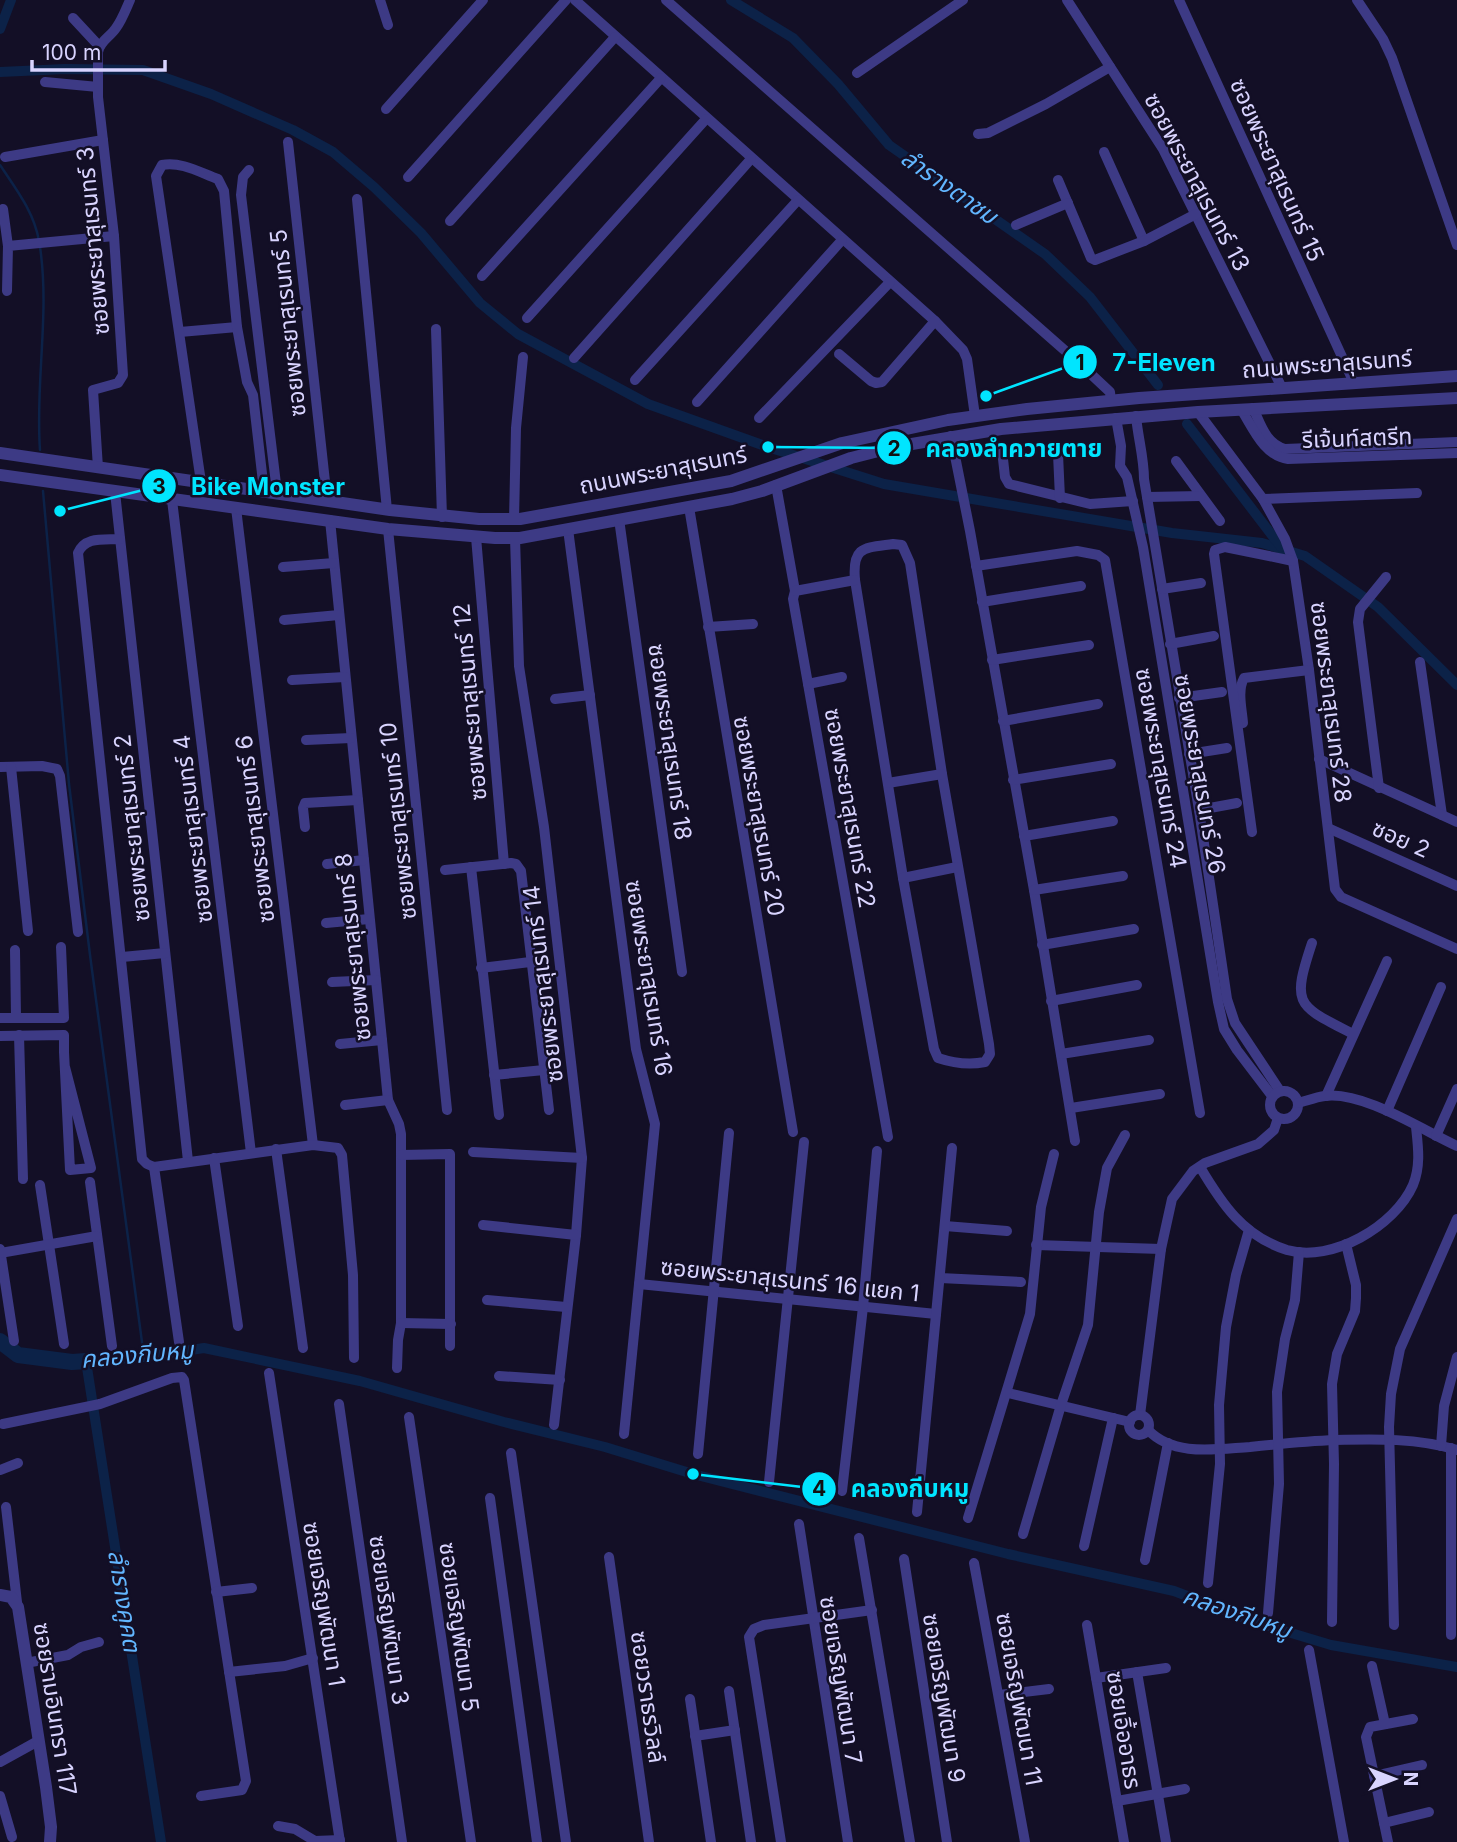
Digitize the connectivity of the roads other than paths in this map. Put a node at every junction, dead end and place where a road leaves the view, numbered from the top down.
1 (130, 0) edge
2 (380, 0) edge
3 (483, 0) edge
4 (566, 0) edge
5 (575, 0) edge
6 (666, 0) edge
7 (963, 0) edge
8 (1067, 0) edge
9 (1179, 0) edge
10 (1357, 0) edge
11 (72, 18) dead end
12 (388, 25) dead end
13 (615, 37) junction
14 (98, 49) junction
15 (1110, 67) junction
16 (857, 73) dead end
17 (661, 78) junction
18 (45, 82) dead end
19 (98, 85) junction
20 (386, 108) dead end
21 (706, 119) junction
22 (978, 134) dead end
23 (103, 140) junction
24 (288, 142) dead end
25 (1104, 152) dead end
26 (5, 157) dead end
27 (751, 159) junction
28 (249, 170) dead end
29 (408, 177) dead end
30 (1058, 180) dead end
31 (358, 199) dead end
32 (798, 200) junction
33 (1068, 202) junction
34 (3, 209) dead end
35 (1196, 214) junction
36 (450, 221) dead end
37 (1016, 225) dead end
38 (114, 236) junction
39 (842, 240) junction
40 (1144, 241) junction
41 (1457, 245) edge
42 (8, 246) junction
43 (482, 276) dead end
44 (890, 282) junction
45 (7, 291) dead end
46 (527, 318) dead end
47 (935, 321) junction
48 (237, 327) junction
49 (436, 329) dead end
50 (180, 332) junction
51 (839, 354) dead end
52 (523, 357) dead end
53 (574, 358) dead end
54 (1457, 376) edge
55 (635, 380) dead end
56 (1384, 381) junction
57 (1350, 383) junction
58 (1282, 388) junction
59 (1457, 398) edge
60 (1111, 401) junction
61 (697, 402) dead end
62 (1386, 402) junction
63 (1247, 409) junction
64 (1198, 412) junction
65 (975, 416) junction
66 (1136, 416) junction
67 (759, 418) dead end
68 (1116, 418) junction
69 (951, 436) junction
70 (1457, 442) edge
71 (1138, 444) junction
72 (1121, 446) junction
73 (1002, 450) dead end
74 (0, 453) edge
75 (1457, 453) edge
76 (1058, 454) dead end
77 (1176, 461) dead end
78 (98, 468) junction
79 (0, 475) edge
80 (201, 482) junction
81 (778, 484) junction
82 (115, 492) junction
83 (271, 492) junction
84 (1417, 493) dead end
85 (1202, 496) junction
86 (1147, 497) junction
87 (1060, 498) junction
88 (1264, 499) junction
89 (172, 500) junction
90 (327, 500) junction
91 (1133, 501) junction
92 (689, 507) junction
93 (236, 508) junction
94 (387, 510) junction
95 (442, 517) junction
96 (619, 519) junction
97 (330, 520) junction
98 (514, 520) junction
99 (1220, 521) dead end
100 (388, 529) junction
101 (568, 529) junction
102 (475, 537) junction
103 (515, 538) junction
104 (120, 539) junction
105 (1292, 559) junction
106 (334, 563) junction
107 (976, 566) junction
108 (283, 567) dead end
109 (1386, 577) dead end
110 (855, 580) junction
111 (1201, 583) dead end
112 (1081, 586) dead end
113 (1162, 589) junction
114 (795, 591) junction
115 (982, 602) junction
116 (339, 615) junction
117 (284, 620) dead end
118 (753, 624) dead end
119 (708, 627) junction
120 (1168, 627) junction
121 (1157, 631) junction
122 (1214, 636) dead end
123 (1170, 644) junction
124 (1088, 645) dead end
125 (992, 660) junction
126 (1420, 662) dead end
127 (1309, 670) junction
128 (345, 677) junction
129 (842, 677) dead end
130 (292, 680) dead end
131 (808, 684) junction
132 (1222, 692) dead end
133 (590, 695) junction
134 (1179, 698) junction
135 (555, 699) dead end
136 (1098, 704) dead end
137 (1003, 721) junction
138 (1243, 723) dead end
139 (351, 738) junction
140 (306, 740) dead end
141 (1227, 748) dead end
142 (1189, 754) junction
143 (1319, 759) junction
144 (1111, 764) dead end
145 (5, 767) edge
146 (942, 774) junction
147 (1013, 780) junction
148 (888, 783) junction
149 (1379, 788) junction
150 (358, 800) junction
151 (1237, 803) dead end
152 (1199, 810) junction
153 (1442, 815) junction
154 (1113, 821) dead end
155 (1457, 822) edge
156 (305, 827) dead end
157 (1328, 828) junction
158 (1252, 832) dead end
159 (1024, 836) junction
160 (1197, 836) junction
161 (364, 860) junction
162 (327, 864) dead end
163 (504, 864) junction
164 (471, 867) junction
165 (957, 867) junction
166 (445, 870) dead end
167 (1123, 876) dead end
168 (903, 878) junction
169 (1457, 886) edge
170 (1034, 890) junction
171 (369, 919) junction
172 (326, 923) dead end
173 (1134, 929) dead end
174 (28, 932) dead end
175 (78, 932) dead end
176 (1312, 943) dead end
177 (1042, 945) junction
178 (61, 947) dead end
179 (1457, 949) edge
180 (15, 950) dead end
181 (165, 953) junction
182 (122, 957) junction
183 (1387, 961) dead end
184 (530, 962) junction
185 (481, 968) junction
186 (682, 972) dead end
187 (376, 980) junction
188 (332, 982) dead end
189 (1138, 985) dead end
190 (1441, 987) dead end
191 (1051, 1001) junction
192 (16, 1017) junction
193 (0, 1018) edge
194 (1353, 1034) junction
195 (19, 1035) junction
196 (0, 1036) edge
197 (382, 1040) junction
198 (1149, 1040) dead end
199 (340, 1044) dead end
200 (1061, 1054) junction
201 (65, 1066) junction
202 (544, 1070) junction
203 (494, 1075) junction
204 (1457, 1089) edge
205 (1160, 1094) dead end
206 (1276, 1094) junction
207 (1326, 1096) junction
208 (388, 1100) junction
209 (1298, 1103) junction
210 (345, 1105) dead end
211 (1071, 1108) junction
212 (447, 1110) dead end
213 (549, 1110) dead end
214 (1387, 1111) junction
215 (1200, 1113) dead end
216 (499, 1115) dead end
217 (1278, 1118) junction
218 (1416, 1127) junction
219 (793, 1132) dead end
220 (729, 1133) dead end
221 (1125, 1135) dead end
222 (1436, 1136) junction
223 (888, 1137) dead end
224 (1075, 1141) dead end
225 (804, 1142) dead end
226 (313, 1145) junction
227 (1457, 1146) edge
228 (952, 1148) dead end
229 (276, 1149) junction
230 (877, 1151) dead end
231 (473, 1152) dead end
232 (251, 1153) junction
233 (1054, 1154) dead end
234 (401, 1155) junction
235 (582, 1157) junction
236 (214, 1158) junction
237 (188, 1161) junction
238 (154, 1167) junction
239 (1200, 1167) junction
240 (23, 1179) dead end
241 (90, 1182) dead end
242 (40, 1185) dead end
243 (1457, 1219) edge
244 (484, 1224) dead end
245 (945, 1226) junction
246 (1249, 1230) junction
247 (1007, 1231) dead end
248 (576, 1235) junction
249 (97, 1236) junction
250 (49, 1244) junction
251 (1346, 1244) junction
252 (1036, 1245) junction
253 (1095, 1246) junction
254 (1161, 1249) junction
255 (0, 1252) edge
256 (1299, 1252) junction
257 (940, 1278) junction
258 (1021, 1282) dead end
259 (639, 1283) junction
260 (715, 1292) junction
261 (486, 1300) dead end
262 (787, 1300) junction
263 (566, 1307) junction
264 (863, 1307) junction
265 (936, 1314) junction
266 (401, 1323) junction
267 (451, 1324) junction
268 (238, 1326) dead end
269 (14, 1341) dead end
270 (179, 1342) dead end
271 (64, 1344) dead end
272 (113, 1346) dead end
273 (450, 1346) dead end
274 (303, 1348) dead end
275 (1457, 1357) edge
276 (354, 1358) dead end
277 (397, 1368) dead end
278 (269, 1373) dead end
279 (499, 1376) dead end
280 (560, 1380) junction
281 (1008, 1393) junction
282 (339, 1404) dead end
283 (1061, 1405) junction
284 (1140, 1415) junction
285 (409, 1417) dead end
286 (1114, 1418) junction
287 (1130, 1422) junction
288 (3, 1424) dead end
289 (554, 1425) dead end
290 (1148, 1430) junction
291 (624, 1434) dead end
292 (1333, 1440) junction
293 (1390, 1440) junction
294 (1168, 1443) junction
295 (1279, 1445) junction
296 (1450, 1448) edge
297 (1220, 1450) junction
298 (511, 1452) dead end
299 (698, 1454) dead end
300 (19, 1463) dead end
301 (0, 1470) edge
302 (769, 1482) dead end
303 (842, 1491) dead end
304 (490, 1498) dead end
305 (6, 1507) dead end
306 (917, 1512) dead end
307 (968, 1518) dead end
308 (799, 1524) dead end
309 (1023, 1534) dead end
310 (859, 1538) dead end
311 (1084, 1546) dead end
312 (609, 1557) dead end
313 (1454, 1557) edge
314 (904, 1559) dead end
315 (1145, 1560) dead end
316 (974, 1563) dead end
317 (1208, 1583) dead end
318 (252, 1588) dead end
319 (216, 1592) junction
320 (0, 1595) edge
321 (17, 1602) junction
322 (872, 1610) junction
323 (1268, 1613) dead end
324 (812, 1619) junction
325 (1332, 1622) dead end
326 (1087, 1625) dead end
327 (1394, 1625) dead end
328 (1451, 1634) dead end
329 (99, 1642) dead end
330 (1309, 1650) dead end
331 (313, 1658) junction
332 (26, 1663) junction
333 (1371, 1665) dead end
334 (1166, 1668) dead end
335 (229, 1672) junction
336 (1137, 1672) junction
337 (1096, 1678) junction
338 (1049, 1689) dead end
339 (729, 1691) dead end
340 (999, 1695) junction
341 (690, 1699) dead end
342 (1412, 1719) dead end
343 (1385, 1724) junction
344 (735, 1730) junction
345 (695, 1736) junction
346 (38, 1741) junction
347 (0, 1762) edge
348 (1422, 1765) dead end
349 (1374, 1776) junction
350 (1185, 1789) dead end
351 (1157, 1794) junction
352 (0, 1796) edge
353 (201, 1796) dead end
354 (1117, 1801) junction
355 (1429, 1812) dead end
356 (1384, 1823) junction
357 (278, 1826) dead end
358 (12, 1837) dead end
359 (340, 1841) edge
360 (50, 1842) edge
361 (402, 1842) edge
362 (471, 1842) edge
363 (537, 1842) edge
364 (566, 1842) edge
365 (649, 1842) edge
366 (711, 1842) edge
367 (751, 1842) edge
368 (781, 1842) edge
369 (848, 1842) edge
370 (910, 1842) edge
371 (947, 1842) edge
372 (1025, 1842) edge
373 (1124, 1842) edge
374 (1166, 1842) edge
375 (1344, 1842) edge
376 (1388, 1842) edge

1 - 14 street
2 - 12 street
3 - 20 street
4 - 29 street
5 - 13 street
6 - 60 street
7 - 16 street
8 - 15 street, ซอยพระยาสุเรนทร์ 13
9 - 57 street, ซอยพระยาสุเรนทร์ 15
10 - 41 street
11 - 14 street
13 - 17 street
13 - 36 street
14 - 19 street, ซอยพระยาสุเรนทร์ 3
15 - 22 street
15 - 35 street, ซอยพระยาสุเรนทร์ 13
17 - 21 street
17 - 43 street
18 - 19 street
19 - 23 street, ซอยพระยาสุเรนทร์ 3
21 - 27 street
21 - 46 street
23 - 26 street
23 - 38 street, ซอยพระยาสุเรนทร์ 3
24 - 90 street, ซอยพระยาสุเรนทร์ 5
25 - 40 street
27 - 32 street
27 - 53 street
28 - 83 street
30 - 33 street
31 - 94 street
32 - 39 street
32 - 55 street
33 - 37 street
33 - 40 street
34 - 42 street
35 - 40 street
35 - 58 street, ซอยพระยาสุเรนทร์ 13
38 - 42 street
38 - 78 street, ซอยพระยาสุเรนทร์ 3
39 - 44 street
39 - 61 street
42 - 45 street
44 - 47 street
44 - 67 street
47 - 51 street
47 - 65 street
48 - 50 street
48 - 50 street
48 - 83 street
49 - 95 street
50 - 80 street
52 - 98 street
54 - 56 street, ถนนพระยาสุเรนทร์
56 - 57 street, ถนนพระยาสุเรนทร์
56 - 62 street
57 - 58 street, ถนนพระยาสุเรนทร์
58 - 60 street, ถนนพระยาสุเรนทร์
59 - 62 street, ถนนพระยาสุเรนทร์
60 - 65 street, ถนนพระยาสุเรนทร์
62 - 63 street, ถนนพระยาสุเรนทร์
63 - 64 street, ถนนพระยาสุเรนทร์
63 - 70 street, รีเจ้นท์สตรีท
63 - 75 street, รีเจ้นท์สตรีท
64 - 66 street, ถนนพระยาสุเรนทร์
64 - 88 street, ซอยพระยาสุเรนทร์ 28
65 - 98 street, ถนนพระยาสุเรนทร์
66 - 68 street, ถนนพระยาสุเรนทร์
66 - 71 street, ซอยพระยาสุเรนทร์ 26
68 - 69 street, ถนนพระยาสุเรนทร์
68 - 72 street, ซอยพระยาสุเรนทร์ 26
69 - 81 street, ถนนพระยาสุเรนทร์
69 - 107 street
71 - 72 street
71 - 86 street, ซอยพระยาสุเรนทร์ 26
72 - 91 street, ซอยพระยาสุเรนทร์ 26
73 - 87 street
74 - 78 street, ถนนพระยาสุเรนทร์
76 - 87 street
77 - 85 street
78 - 80 street, ถนนพระยาสุเรนทร์
79 - 82 street, ถนนพระยาสุเรนทร์
80 - 83 street, ถนนพระยาสุเรนทร์
81 - 92 street, ถนนพระยาสุเรนทร์
81 - 114 street, ซอยพระยาสุเรนทร์ 22
82 - 89 street, ถนนพระยาสุเรนทร์
82 - 104 street, ซอยพระยาสุเรนทร์ 2
83 - 90 street, ถนนพระยาสุเรนทร์
84 - 88 street
85 - 86 street
85 - 99 street
86 - 113 street, ซอยพระยาสุเรนทร์ 26
87 - 91 street
88 - 105 street, ซอยพระยาสุเรนทร์ 28
89 - 93 street, ถนนพระยาสุเรนทร์
89 - 232 street, ซอยพระยาสุเรนทร์ 4
90 - 94 street, ถนนพระยาสุเรนทร์
91 - 121 street, ซอยพระยาสุเรนทร์ 26
92 - 96 street, ถนนพระยาสุเรนทร์
92 - 119 street, ซอยพระยาสุเรนทร์ 20
93 - 97 street, ถนนพระยาสุเรนทร์
93 - 226 street, ซอยพระยาสุเรนทร์ 6
94 - 95 street, ถนนพระยาสุเรนทร์
94 - 100 street
95 - 98 street, ถนนพระยาสุเรนทร์
96 - 101 street, ถนนพระยาสุเรนทร์
96 - 186 street, ซอยพระยาสุเรนทร์ 18
97 - 100 street, ถนนพระยาสุเรนทร์
97 - 106 street, ซอยพระยาสุเรนทร์ 8
100 - 102 street, ถนนพระยาสุเรนทร์
100 - 212 street, ซอยพระยาสุเรนทร์ 10
101 - 103 street, ถนนพระยาสุเรนทร์
101 - 133 street, ซอยพระยาสุเรนทร์ 16
102 - 103 street, ถนนพระยาสุเรนทร์
102 - 163 street, ซอยพระยาสุเรนทร์ 12
103 - 235 street, ซอยพระยาสุเรนทร์ 14
104 - 181 street, ซอยพระยาสุเรนทร์ 2
104 - 182 street
105 - 127 street, ซอยพระยาสุเรนทร์ 28
105 - 158 street
106 - 108 street
106 - 116 street, ซอยพระยาสุเรนทร์ 8
107 - 115 street
107 - 215 street, ซอยพระยาสุเรนทร์ 24
109 - 149 street
110 - 114 street
110 - 146 street
110 - 148 street
111 - 113 street
112 - 115 street
113 - 120 street, ซอยพระยาสุเรนทร์ 26
114 - 131 street, ซอยพระยาสุเรนทร์ 22
115 - 125 street
116 - 117 street
116 - 128 street, ซอยพระยาสุเรนทร์ 8
118 - 119 street
119 - 219 street, ซอยพระยาสุเรนทร์ 20
120 - 121 street
120 - 123 street, ซอยพระยาสุเรนทร์ 26
121 - 160 street, ซอยพระยาสุเรนทร์ 26
122 - 123 street
123 - 134 street, ซอยพระยาสุเรนทร์ 26
124 - 125 street
125 - 137 street
126 - 153 street
127 - 138 street
127 - 143 street, ซอยพระยาสุเรนทร์ 28
128 - 130 street
128 - 139 street, ซอยพระยาสุเรนทร์ 8
129 - 131 street
131 - 223 street, ซอยพระยาสุเรนทร์ 22
132 - 134 street
133 - 135 street
133 - 259 street, ซอยพระยาสุเรนทร์ 16
134 - 142 street, ซอยพระยาสุเรนทร์ 26
136 - 137 street
137 - 147 street
139 - 140 street
139 - 150 street, ซอยพระยาสุเรนทร์ 8
141 - 142 street
142 - 152 street, ซอยพระยาสุเรนทร์ 26
143 - 149 street
143 - 157 street, ซอยพระยาสุเรนทร์ 28
144 - 147 street
145 - 174 street
145 - 175 street
146 - 148 street
146 - 165 street
147 - 159 street
148 - 168 street
149 - 153 street
150 - 156 street
150 - 161 street, ซอยพระยาสุเรนทร์ 8
151 - 152 street
152 - 160 street, ซอยพระยาสุเรนทร์ 26
153 - 155 street
154 - 159 street
157 - 169 street, ซอย 2
157 - 179 street, ซอยพระยาสุเรนทร์ 28
159 - 170 street
160 - 206 street, ซอยพระยาสุเรนทร์ 26
161 - 162 street
161 - 171 street, ซอยพระยาสุเรนทร์ 8
163 - 164 street
163 - 184 street
164 - 166 street
164 - 185 street
165 - 168 street
165 - 168 street
167 - 170 street
170 - 177 street
171 - 172 street
171 - 187 street, ซอยพระยาสุเรนทร์ 8
173 - 177 street
176 - 194 street
177 - 191 street
178 - 192 street
180 - 192 street
181 - 182 street
181 - 237 street, ซอยพระยาสุเรนทร์ 2
182 - 238 street
183 - 194 street
184 - 185 street
184 - 202 street
185 - 203 street
187 - 188 street
187 - 197 street, ซอยพระยาสุเรนทร์ 8
189 - 191 street
190 - 214 street
191 - 200 street
192 - 193 street
194 - 207 street
195 - 196 street
195 - 201 street
195 - 240 street
197 - 199 street
197 - 208 street, ซอยพระยาสุเรนทร์ 8
198 - 200 street
200 - 211 street
201 - 201 street
202 - 203 street
202 - 213 street
203 - 216 street
204 - 222 street
205 - 211 street
206 - 209 street, ซอยพระยาสุเรนทร์ 26
206 - 217 street, ซอยพระยาสุเรนทร์ 26
207 - 209 street
207 - 214 street
208 - 210 street
208 - 234 street, ซอยพระยาสุเรนทร์ 8
209 - 217 street
211 - 224 street
214 - 218 street
217 - 239 street
218 - 222 street
218 - 251 street
220 - 260 street
221 - 253 street
222 - 227 street
225 - 262 street
226 - 229 street
226 - 276 street
228 - 245 street
229 - 232 street
229 - 274 street
230 - 264 street
231 - 235 street
232 - 236 street
233 - 252 street
234 - 266 street, ซอยพระยาสุเรนทร์ 8
234 - 267 street
235 - 248 street, ซอยพระยาสุเรนทร์ 14
236 - 237 street
236 - 268 street
237 - 238 street
238 - 270 street
239 - 246 street
239 - 254 street
241 - 249 street
242 - 250 street
243 - 293 street
244 - 248 street
245 - 247 street
245 - 257 street
246 - 256 street
246 - 297 street
248 - 263 street, ซอยพระยาสุเรนทร์ 14
249 - 250 street
249 - 272 street
250 - 255 street
250 - 271 street
251 - 256 street
251 - 292 street
252 - 253 street
252 - 281 street
253 - 254 street
253 - 283 street
254 - 284 street
255 - 269 street
256 - 295 street
257 - 258 street
257 - 265 street
259 - 260 street, ซอยพระยาสุเรนทร์ 16 แยก 1
259 - 291 street, ซอยพระยาสุเรนทร์ 16
260 - 262 street, ซอยพระยาสุเรนทร์ 16 แยก 1
260 - 299 street
261 - 263 street
262 - 264 street, ซอยพระยาสุเรนทร์ 16 แยก 1
262 - 302 street
263 - 280 street, ซอยพระยาสุเรนทร์ 14
264 - 265 street, ซอยพระยาสุเรนทร์ 16 แยก 1
264 - 303 street
265 - 306 street
266 - 267 street
266 - 277 street, ซอยพระยาสุเรนทร์ 8
267 - 273 street
275 - 296 street
278 - 331 street, ซอยเจริญพัฒนา 1
279 - 280 street
280 - 289 street, ซอยพระยาสุเรนทร์ 14
281 - 283 street
281 - 307 street
282 - 361 street, ซอยเจริญพัฒนา 3
283 - 286 street
283 - 309 street
284 - 287 street
284 - 290 street
285 - 362 street, ซอยเจริญพัฒนา 5
286 - 287 street
286 - 311 street
287 - 290 street
288 - 319 street
290 - 294 street
292 - 293 street
292 - 295 street
292 - 325 street
293 - 296 street
293 - 327 street
294 - 297 street
294 - 315 street
295 - 297 street
295 - 323 street
296 - 313 street
297 - 317 street
298 - 364 street
300 - 301 street
304 - 363 street
305 - 321 street
308 - 324 street, ซอยเจริญพัฒนา 7
310 - 322 street
312 - 365 street, ซอยวราธรวิลล์
313 - 328 street
314 - 371 street, ซอยเจริญพัฒนา 9
316 - 340 street, ซอยเจริญพัฒนา 11
318 - 319 street
319 - 335 street
320 - 321 street, ซอยรามอินทรา 117
321 - 332 street, ซอยรามอินทรา 117
322 - 324 street
322 - 370 street
324 - 368 street
324 - 369 street, ซอยเจริญพัฒนา 7
326 - 337 street, ซอยเอิ้ออาธร
329 - 332 street
330 - 375 street
331 - 335 street
331 - 359 street, ซอยเจริญพัฒนา 1
332 - 346 street, ซอยรามอินทรา 117
333 - 343 street
334 - 336 street
335 - 353 street
336 - 337 street
336 - 351 street
337 - 354 street, ซอยเอิ้ออาธร
338 - 340 street
339 - 344 street
340 - 372 street, ซอยเจริญพัฒนา 11
341 - 345 street
342 - 343 street
343 - 349 street
344 - 345 street
344 - 367 street
345 - 366 street
346 - 347 street
346 - 360 street, ซอยรามอินทรา 117
348 - 349 street
349 - 356 street
350 - 351 street
351 - 354 street
351 - 374 street
352 - 358 street
354 - 373 street, ซอยเอิ้ออาธร
355 - 356 street
356 - 376 street
357 - 359 street

